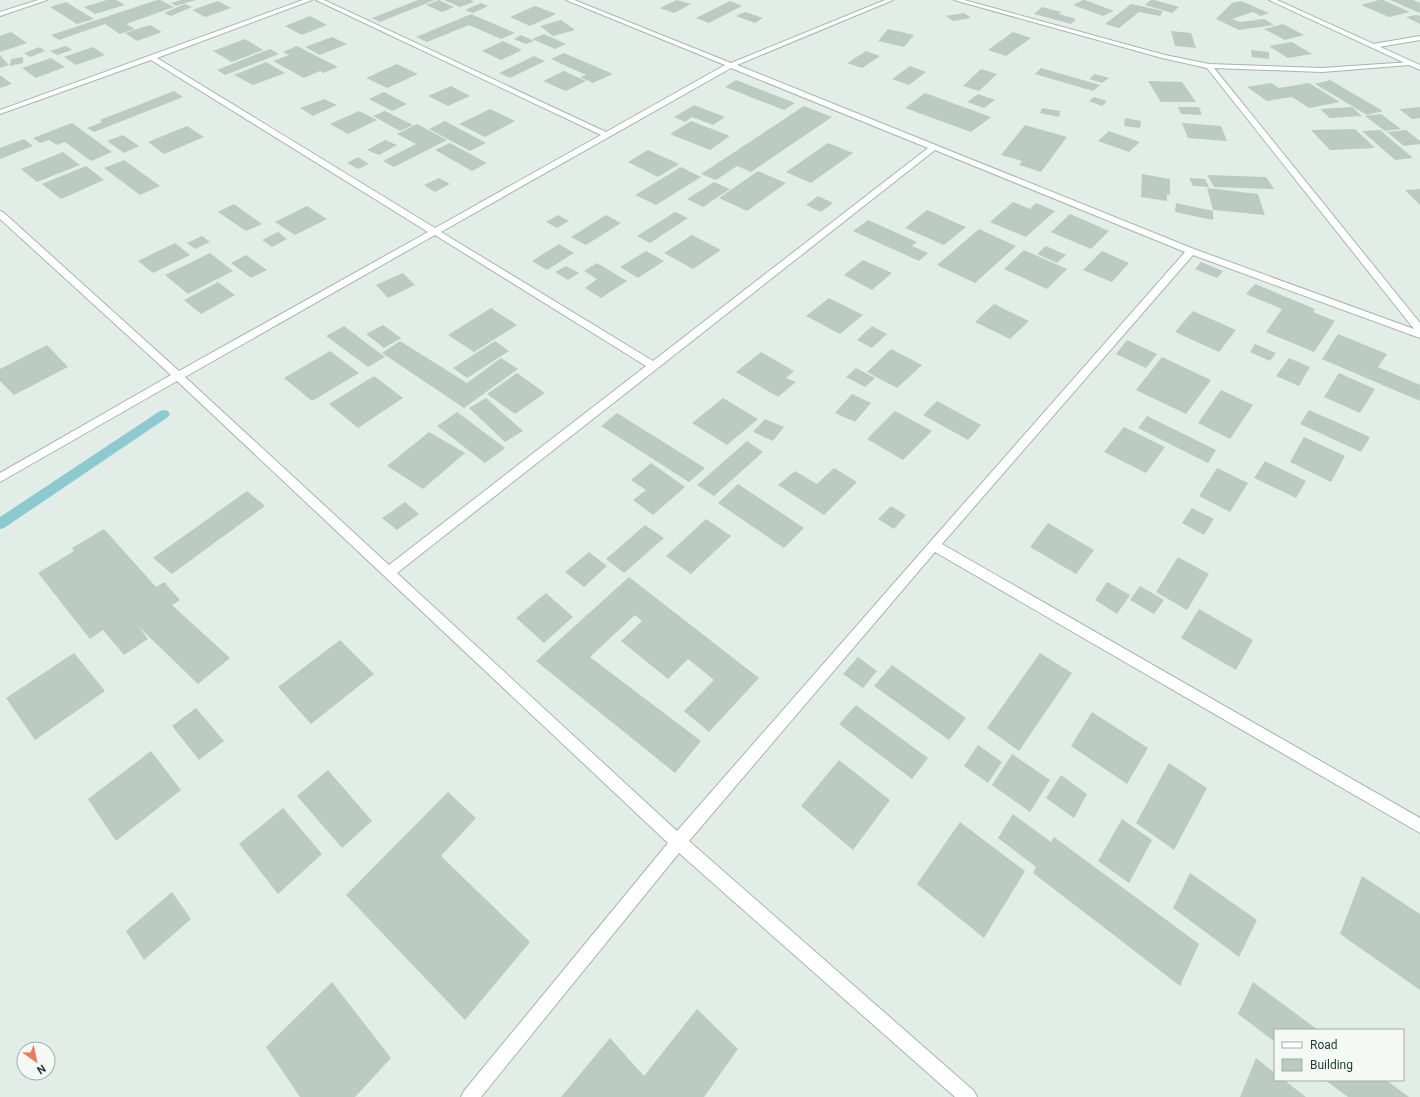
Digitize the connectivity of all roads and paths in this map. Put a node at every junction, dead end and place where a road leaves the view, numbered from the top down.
1 (44, 0) edge
2 (310, 0) edge
3 (319, 0) edge
4 (569, 0) edge
5 (890, 0) edge
6 (957, 0) edge
7 (1272, 0) edge
8 (0, 14) edge
9 (1420, 38) edge
10 (1373, 46) junction
11 (151, 57) junction
12 (1409, 63) junction
13 (731, 65) junction
14 (1210, 66) junction
15 (1420, 68) edge
16 (0, 112) edge
17 (607, 135) junction
18 (934, 147) junction
19 (0, 214) edge
20 (435, 232) junction
21 (1191, 251) junction
22 (1420, 330) edge
23 (1420, 335) edge
24 (653, 366) junction
25 (178, 376) junction
26 (0, 478) edge
27 (934, 545) junction
28 (389, 572) junction
29 (1420, 826) edge
30 (678, 842) junction
31 (470, 1097) edge
32 (968, 1097) edge

1 - 8 street
2 - 11 street
3 - 17 street
4 - 13 street
5 - 13 street
6 - 14 street
7 - 10 street
9 - 10 street
10 - 12 street
11 - 16 street
11 - 20 street
12 - 14 street
12 - 15 street
13 - 17 street
13 - 18 street
14 - 22 street
17 - 20 street
18 - 21 street
18 - 24 street
19 - 25 street
20 - 24 street
20 - 25 street
21 - 23 street
21 - 27 street
24 - 28 street
25 - 26 street
25 - 28 street
27 - 29 street
27 - 30 street
28 - 30 street
30 - 31 street
30 - 32 street

